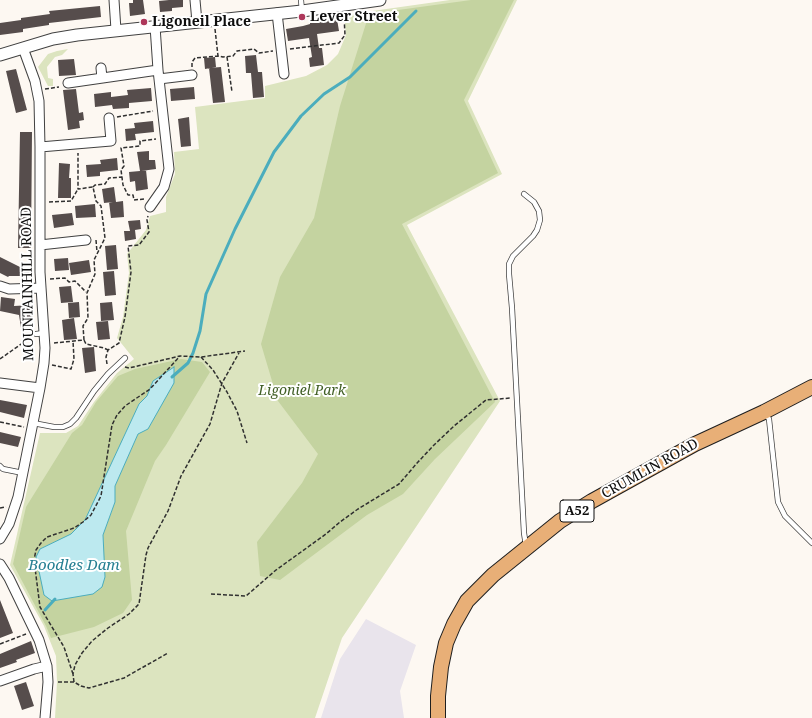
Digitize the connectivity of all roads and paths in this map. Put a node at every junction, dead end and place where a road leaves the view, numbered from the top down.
1 (114, 0) edge
2 (195, 0) edge
3 (380, 0) edge
4 (363, 1) edge
5 (302, 5) edge
6 (277, 12) junction
7 (344, 14) dead end
8 (197, 22) junction
9 (155, 26) junction
10 (116, 30) junction
11 (215, 30) dead end
12 (23, 48) junction
13 (304, 48) dead end
14 (268, 52) dead end
15 (0, 55) edge
16 (218, 56) junction
17 (227, 57) junction
18 (101, 68) dead end
19 (284, 74) dead end
20 (158, 75) junction
21 (192, 75) joint
22 (102, 78) junction
23 (68, 83) joint
24 (37, 90) junction
25 (232, 92) dead end
26 (162, 110) junction
27 (109, 118) joint
28 (166, 137) junction
29 (78, 145) junction
30 (40, 147) junction
31 (122, 177) junction
32 (93, 187) junction
33 (78, 189) junction
34 (524, 194) dead end
35 (134, 200) dead end
36 (40, 203) junction
37 (150, 207) joint
38 (96, 239) dead end
39 (86, 240) dead end
40 (40, 245) junction
41 (97, 254) junction
42 (41, 284) junction
43 (0, 286) edge
44 (87, 293) junction
45 (40, 333) junction
46 (84, 340) junction
47 (73, 341) junction
48 (45, 344) junction
49 (108, 350) junction
50 (245, 351) dead end
51 (239, 352) junction
52 (180, 356) junction
53 (201, 357) junction
54 (125, 358) dead end
55 (0, 359) edge
56 (44, 363) junction
57 (107, 364) dead end
58 (118, 365) junction
59 (0, 383) edge
60 (222, 383) junction
61 (812, 387) edge
62 (40, 388) junction
63 (517, 398) junction
64 (764, 412) junction
65 (0, 422) edge
66 (32, 426) junction
67 (247, 443) dead end
68 (0, 466) edge
69 (23, 473) junction
70 (0, 539) edge
71 (812, 543) edge
72 (526, 548) junction
73 (0, 564) edge
74 (210, 594) dead end
75 (35, 630) junction
76 (0, 644) edge
77 (168, 653) dead end
78 (47, 666) junction
79 (74, 674) junction
80 (0, 681) edge
81 (48, 682) junction
82 (74, 682) junction
83 (45, 718) edge
84 (438, 718) edge

1 - 10 street
2 - 8 street
3 - 4 street
4 - 5 street
5 - 6 street
6 - 8 street
6 - 19 street
7 - 13 path
8 - 9 street
9 - 10 street
9 - 20 street
10 - 12 street
11 - 16 path
12 - 15 street
12 - 24 street, MOUNTAINHILL ROAD
14 - 17 path
16 - 17 path
16 - 21 path
17 - 25 path
18 - 22 street
20 - 21 street
20 - 22 street
20 - 26 street
22 - 23 street
23 - 24 path
24 - 30 street, MOUNTAINHILL ROAD
26 - 27 path
26 - 28 street
27 - 29 street
28 - 31 path
28 - 37 street
29 - 30 street
29 - 33 path
30 - 36 street, MOUNTAINHILL ROAD
31 - 32 path
31 - 35 path
32 - 33 path
32 - 41 path
33 - 36 path
34 - 63 lane
36 - 40 street, MOUNTAINHILL ROAD
37 - 49 path
38 - 41 path
39 - 40 street
40 - 42 street, MOUNTAINHILL ROAD
41 - 44 path
42 - 43 street
42 - 44 path
42 - 45 street, MOUNTAINHILL ROAD
44 - 46 path
45 - 48 street, MOUNTAINHILL ROAD
45 - 55 path
46 - 47 path
46 - 49 path
47 - 48 path
47 - 56 path
48 - 56 street, MOUNTAINHILL ROAD
49 - 57 path
50 - 51 path
51 - 53 path
51 - 60 path
52 - 53 path
52 - 58 path
52 - 79 path
53 - 60 path
54 - 58 lane
56 - 62 street, MOUNTAINHILL ROAD
58 - 66 lane
59 - 62 street
60 - 67 path
60 - 79 path
61 - 64 main road, CRUMLIN ROAD / A52
62 - 66 street, MOUNTAINHILL ROAD
63 - 72 lane
63 - 74 path
64 - 71 lane
64 - 72 main road, CRUMLIN ROAD / A52
65 - 66 path
66 - 69 street, MOUNTAINHILL ROAD
68 - 69 lane
69 - 70 street, MOUNTAINHILL ROAD
72 - 84 main road, CRUMLIN ROAD / A52
73 - 75 street
75 - 76 path
75 - 78 street
77 - 82 path
78 - 80 street
78 - 81 street
79 - 82 path
81 - 82 path
81 - 83 street

